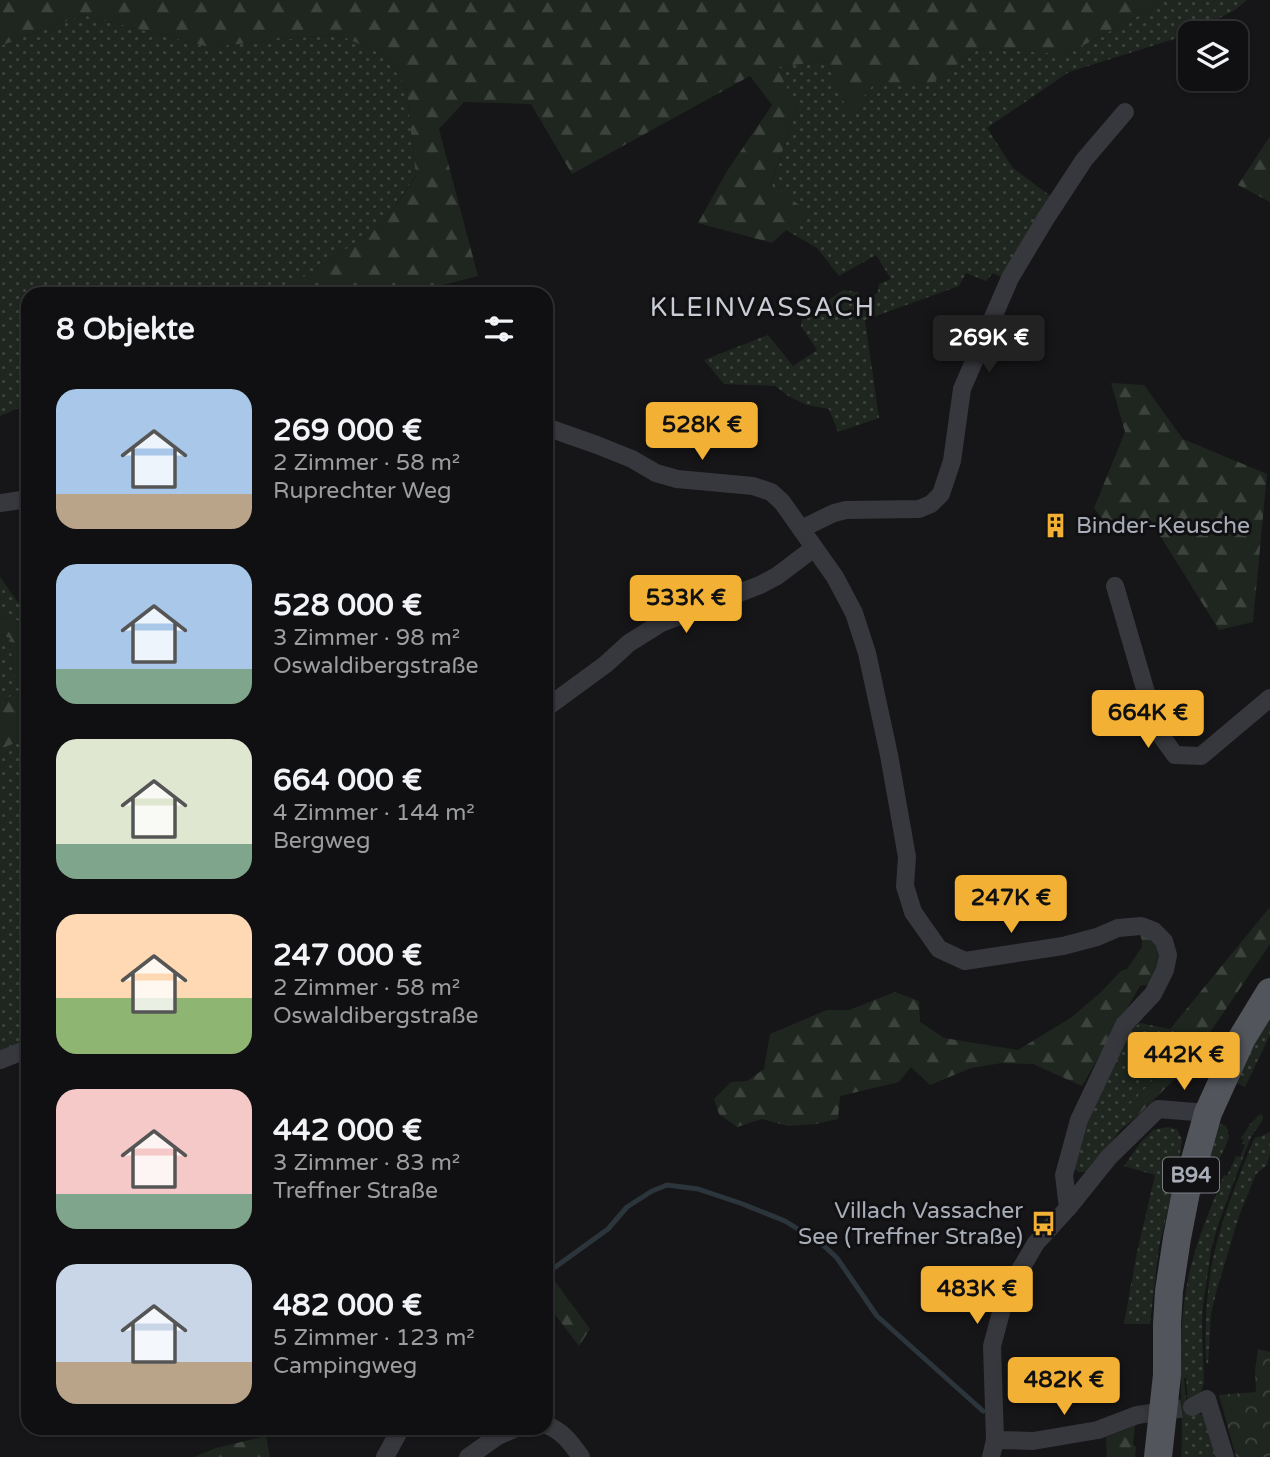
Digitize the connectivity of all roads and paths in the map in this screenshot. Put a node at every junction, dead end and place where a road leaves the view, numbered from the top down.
1 (1125, 111) dead end
2 (553, 429) edge
3 (21, 500) edge
4 (0, 503) edge
5 (801, 530) junction
6 (814, 548) junction
7 (1115, 586) dead end
8 (1270, 698) edge
9 (553, 703) edge
10 (1270, 992) edge
11 (21, 1052) edge
12 (0, 1060) edge
13 (1208, 1113) junction
14 (1068, 1208) junction
15 (1192, 1407) tunnel mouth
16 (1137, 1415) tunnel mouth
17 (553, 1427) edge
18 (397, 1435) edge
19 (500, 1435) edge
20 (993, 1448) edge
21 (385, 1457) edge
22 (468, 1457) edge
23 (581, 1457) edge
24 (1158, 1457) edge
25 (1224, 1457) edge

1 - 5 street
2 - 5 street
3 - 4 street
5 - 6 street
6 - 9 street
6 - 14 street
7 - 8 street
10 - 13 main road, B94
11 - 12 street
13 - 14 street
13 - 24 main road, B94
14 - 20 street
15 - 25 street
16 - 20 street
17 - 23 street
18 - 21 street
19 - 22 street

